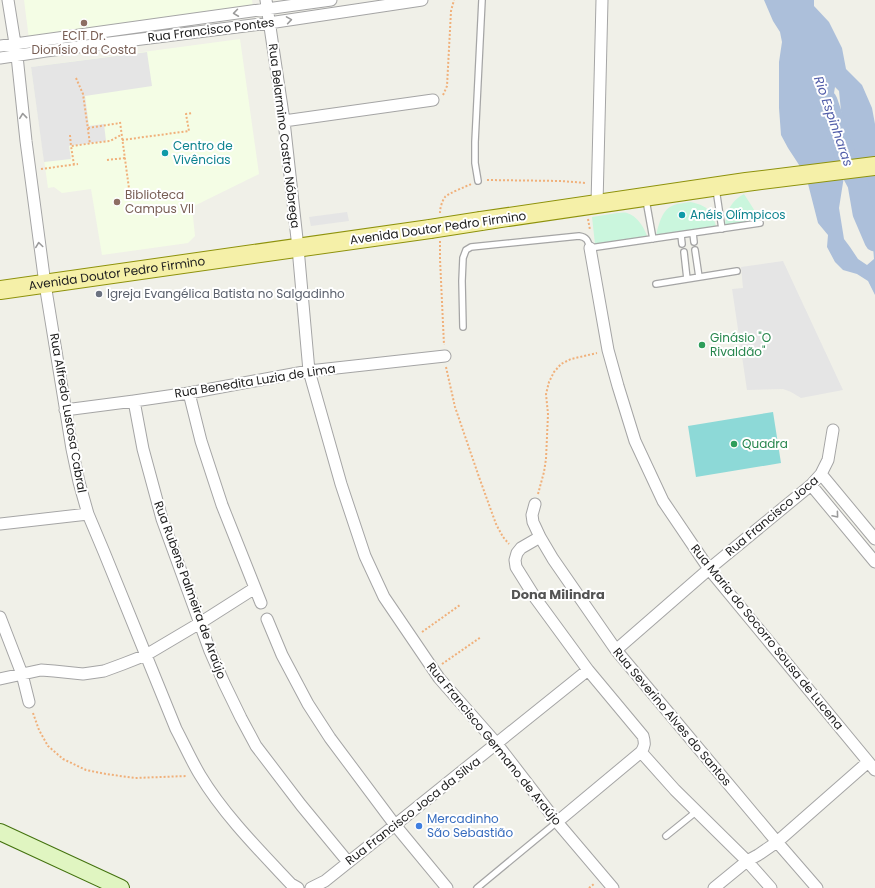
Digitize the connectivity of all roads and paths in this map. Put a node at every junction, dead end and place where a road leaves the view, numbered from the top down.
1 (8, 0) edge
2 (331, 0) edge
3 (422, 0) edge
4 (454, 0) edge
5 (482, 0) edge
6 (602, 0) edge
7 (267, 4) edge
8 (269, 23) junction
9 (0, 46) edge
10 (16, 50) junction
11 (0, 58) edge
12 (76, 78) dead end
13 (433, 100) joint
14 (193, 113) dead end
15 (284, 121) junction
16 (88, 128) junction
17 (122, 134) junction
18 (70, 135) dead end
19 (122, 140) junction
20 (90, 144) junction
21 (71, 146) junction
22 (125, 158) junction
23 (107, 160) dead end
24 (78, 164) dead end
25 (74, 165) junction
26 (875, 166) edge
27 (29, 171) junction
28 (478, 181) junction
29 (597, 184) junction
30 (716, 187) junction
31 (130, 196) dead end
32 (645, 197) junction
33 (592, 205) junction
34 (760, 223) dead end
35 (437, 228) junction
36 (722, 229) junction
37 (693, 233) junction
38 (681, 235) junction
39 (653, 239) junction
40 (694, 242) dead end
41 (682, 244) dead end
42 (298, 248) junction
43 (591, 248) junction
44 (695, 250) dead end
45 (684, 252) dead end
46 (737, 271) dead end
47 (699, 277) junction
48 (687, 279) junction
49 (44, 284) junction
50 (656, 284) dead end
51 (0, 290) edge
52 (463, 327) dead end
53 (608, 350) junction
54 (445, 356) junction
55 (309, 371) junction
56 (189, 393) junction
57 (134, 401) junction
58 (65, 410) junction
59 (833, 430) dead end
60 (821, 474) junction
61 (811, 485) junction
62 (535, 504) joint
63 (88, 514) junction
64 (0, 524) edge
65 (540, 537) junction
66 (875, 539) edge
67 (517, 553) junction
68 (875, 562) edge
69 (709, 569) junction
70 (255, 588) junction
71 (261, 603) dead end
72 (460, 605) dead end
73 (0, 617) edge
74 (268, 619) dead end
75 (200, 623) junction
76 (481, 637) dead end
77 (412, 639) junction
78 (616, 650) junction
79 (146, 655) junction
80 (433, 670) junction
81 (588, 670) junction
82 (22, 674) junction
83 (0, 679) edge
84 (29, 702) joint
85 (497, 744) junction
86 (641, 752) junction
87 (871, 766) edge
88 (200, 776) junction
89 (697, 811) junction
90 (557, 822) junction
91 (395, 825) junction
92 (0, 832) edge
93 (666, 836) dead end
94 (777, 842) junction
95 (747, 861) junction
96 (348, 862) junction
97 (100, 884) edge
98 (293, 887) edge
99 (121, 888) edge
100 (311, 888) edge
101 (447, 888) edge
102 (477, 888) edge
103 (613, 888) edge
104 (714, 888) edge
105 (771, 888) edge
106 (817, 888) edge

1 - 10 street, Rua Alfredo Lustosa Cabral
2 - 7 street, Rua Francisco Pontes
8 -> 3 street, Rua Francisco Pontes
4 - 13 path
5 - 28 lane
6 - 29 street
7 - 8 street, Rua Belarmino Castro Nóbrega
7 -> 10 street, Rua Francisco Pontes
8 - 10 street, Rua Francisco Pontes
8 - 15 street, Rua Belarmino Castro Nóbrega
9 - 10 street, Rua Francisco Pontes
10 - 11 street, Rua Francisco Pontes
27 -> 10 street, Rua Alfredo Lustosa Cabral
12 - 16 path
13 - 15 street
14 - 19 path
15 - 42 street, Rua Belarmino Castro Nóbrega
16 - 17 path
16 - 20 path
17 - 19 path
17 - 20 path
18 - 21 path
19 - 22 path
20 - 21 path
21 - 25 path
22 - 23 path
22 - 31 path
24 - 25 path
25 - 27 path
26 - 30 main road, Avenida Doutor Pedro Firmino
49 -> 27 street, Rua Alfredo Lustosa Cabral
28 - 29 path
28 - 35 path
29 - 33 street
30 - 32 main road, Avenida Doutor Pedro Firmino
30 - 36 lane
32 - 33 main road, Avenida Doutor Pedro Firmino
32 - 39 lane
33 - 35 main road, Avenida Doutor Pedro Firmino, bridge
33 - 43 path
34 - 36 lane
35 - 42 main road, Avenida Doutor Pedro Firmino
35 - 54 path
36 - 37 lane
37 - 38 lane
37 - 40 lane
38 - 39 lane
38 - 41 lane
39 - 43 lane
42 - 49 main road, Avenida Doutor Pedro Firmino
42 - 55 street, Rua Francisco Germano de Araújo
43 - 52 lane
43 - 53 street, Rua Maria do Socorro Sousa de Lucena
44 - 47 lane
45 - 48 lane
46 - 47 lane
47 - 48 lane
48 - 50 lane
49 - 51 main road, Avenida Doutor Pedro Firmino
49 - 58 street, Rua Alfredo Lustosa Cabral
53 - 62 path
53 - 69 street, Rua Maria do Socorro Sousa de Lucena
54 - 55 street, Rua Benedita Luzia de Lima
54 - 67 path
55 - 56 street, Rua Benedita Luzia de Lima
55 - 77 street, Rua Francisco Germano de Araújo
56 - 57 street, Rua Benedita Luzia de Lima
56 - 70 street
57 - 58 street, Rua Benedita Luzia de Lima
57 - 75 street, Rua Rubens Palmeira de Araújo
58 - 63 street, Rua Alfredo Lustosa Cabral
59 - 60 street, Rua Francisco Joca
60 - 61 street, Rua Francisco Joca
60 - 66 street
61 -> 68 street
61 - 69 street, Rua Francisco Joca
62 - 65 street, Rua Severino Alves do Santos
63 - 64 street
63 - 79 street, Rua Alfredo Lustosa Cabral
65 - 67 street
65 - 78 street, Rua Severino Alves do Santos
67 - 81 street
69 - 78 street, Rua Francisco Joca
69 - 87 street, Rua Maria do Socorro Sousa de Lucena
70 - 71 street
70 - 75 street
72 - 77 path
73 - 82 street
74 - 91 street
75 - 79 street
75 - 96 street, Rua Rubens Palmeira de Araújo
76 - 80 path
77 - 80 street, Rua Francisco Germano de Araújo
78 - 94 street, Rua Severino Alves do Santos
79 - 82 street
79 - 88 street, Rua Alfredo Lustosa Cabral
80 - 85 street, Rua Francisco Germano de Araújo
81 - 85 street, Rua Francisco Joca da Silva
81 - 86 street
82 - 83 street
82 - 84 street
84 - 88 path
85 - 90 street, Rua Francisco Germano de Araújo
85 - 91 street, Rua Francisco Joca da Silva
86 - 89 street
86 - 90 street
87 - 94 street
88 - 98 street, Rua Alfredo Lustosa Cabral
89 - 93 lane
89 - 95 street
90 - 102 lane
90 - 103 street, Rua Francisco Germano de Araújo
91 - 96 street, Rua Francisco Joca da Silva
91 - 101 street
92 - 97 main road
94 - 95 street
94 - 106 street, Rua Severino Alves do Santos
95 - 104 street
95 - 105 street
96 - 100 street, Rua Francisco Joca da Silva
97 - 99 main road

